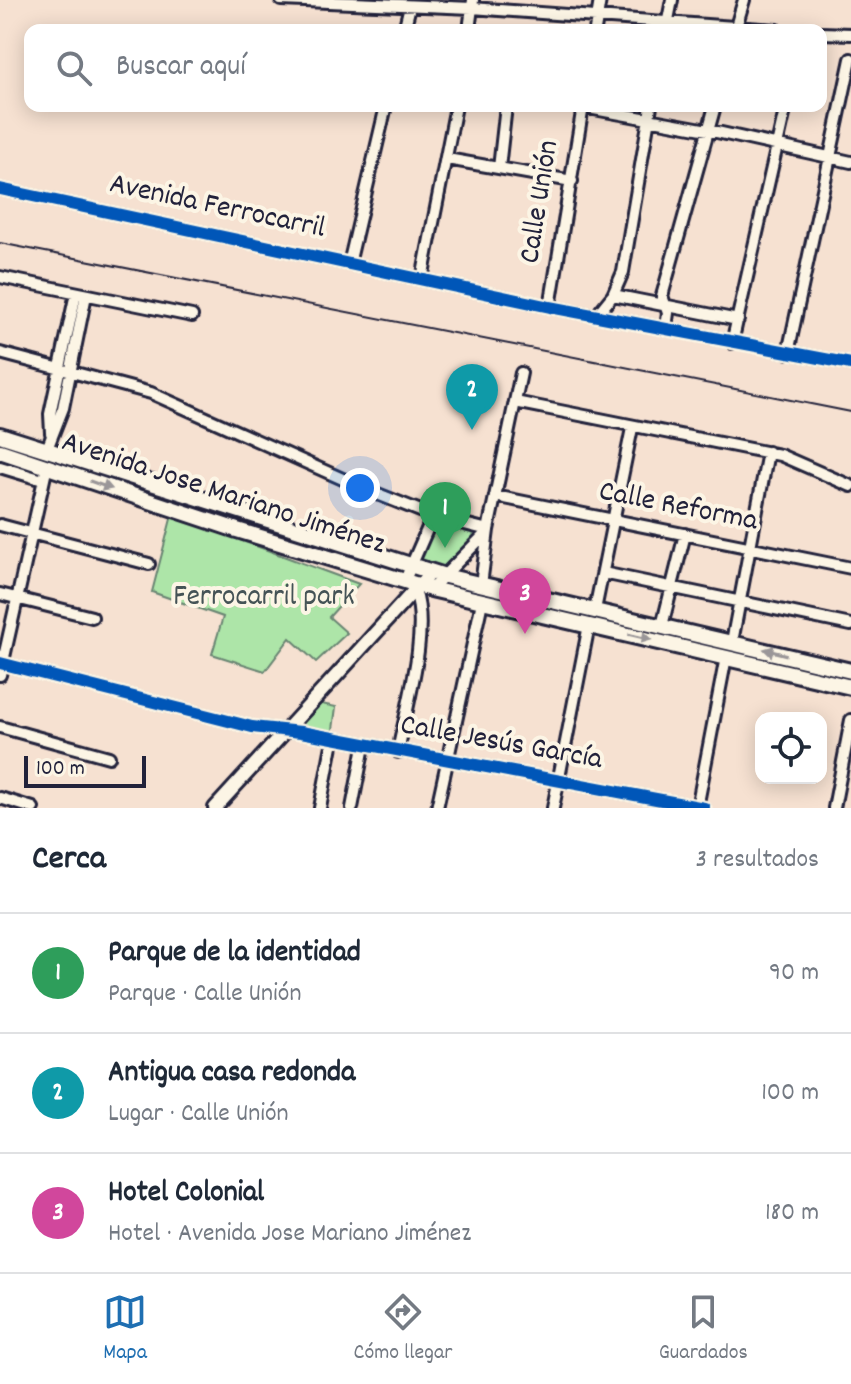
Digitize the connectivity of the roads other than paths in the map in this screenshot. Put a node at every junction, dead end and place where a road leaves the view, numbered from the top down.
1 (282, 0) edge
2 (600, 0) edge
3 (672, 0) edge
4 (744, 0) edge
5 (473, 4) edge
6 (410, 6) junction
7 (518, 6) edge
8 (406, 24) edge
9 (470, 24) edge
10 (596, 24) edge
11 (667, 24) edge
12 (737, 24) edge
13 (827, 33) edge
14 (851, 34) edge
15 (851, 59) edge
16 (385, 112) edge
17 (455, 112) edge
18 (505, 112) edge
19 (582, 112) edge
20 (608, 112) edge
21 (650, 112) edge
22 (713, 112) edge
23 (785, 112) edge
24 (648, 120) junction
25 (708, 130) junction
26 (777, 145) junction
27 (828, 157) junction
28 (447, 159) junction
29 (851, 162) edge
30 (499, 168) junction
31 (572, 181) junction
32 (0, 189) edge
33 (349, 264) junction
34 (0, 277) edge
35 (422, 279) junction
36 (81, 294) junction
37 (613, 295) junction
38 (663, 303) junction
39 (550, 307) junction
40 (192, 316) dead end
41 (596, 316) junction
42 (738, 320) junction
43 (666, 328) junction
44 (732, 343) junction
45 (0, 353) edge
46 (788, 353) junction
47 (851, 363) edge
48 (66, 369) junction
49 (521, 373) dead end
50 (515, 402) junction
51 (632, 428) junction
52 (0, 435) edge
53 (47, 449) junction
54 (0, 451) edge
55 (768, 452) junction
56 (0, 467) edge
57 (45, 473) junction
58 (851, 486) edge
59 (495, 496) junction
60 (433, 516) junction
61 (614, 520) junction
62 (0, 525) edge
63 (488, 531) junction
64 (32, 534) junction
65 (685, 534) junction
66 (751, 547) junction
67 (149, 564) dead end
68 (851, 568) edge
69 (603, 573) junction
70 (438, 574) junction
71 (417, 582) junction
72 (481, 585) junction
73 (671, 588) junction
74 (0, 594) edge
75 (20, 599) junction
76 (482, 602) junction
77 (741, 602) junction
78 (595, 610) junction
79 (92, 617) dead end
80 (589, 625) junction
81 (851, 625) edge
82 (662, 626) junction
83 (732, 642) junction
84 (726, 657) junction
85 (1, 667) edge
86 (851, 671) edge
87 (851, 687) edge
88 (851, 720) edge
89 (0, 727) edge
90 (289, 730) junction
91 (333, 740) junction
92 (364, 746) junction
93 (398, 752) junction
94 (109, 757) dead end
95 (447, 761) junction
96 (558, 782) junction
97 (0, 798) edge
98 (33, 808) edge
99 (215, 808) edge
100 (320, 808) edge
101 (352, 808) edge
102 (437, 808) edge
103 (553, 808) edge
104 (700, 808) edge
105 (834, 808) edge

1 - 6 street
2 - 10 street
3 - 11 street
4 - 12 street
5 - 6 street
5 - 7 street
5 - 9 street
6 - 8 street
7 - 10 street
13 - 14 street
15 - 27 street
16 - 33 street
17 - 28 street
18 - 30 street
19 - 31 street, Calle Unión
20 - 24 street
21 - 24 street
22 - 25 street
23 - 26 street
24 - 25 street
24 - 37 street
25 - 26 street
25 - 38 street
26 - 27 street
26 - 42 street
27 - 29 street
27 - 46 street
28 - 30 street
28 - 35 street
30 - 31 street
31 - 39 street, Calle Unión
32 - 33 street, Avenida Ferrocarril
33 - 35 street, Avenida Ferrocarril
34 - 36 street
35 - 39 street, Avenida Ferrocarril
36 - 40 street
36 - 48 street
37 - 38 street
37 - 41 street
38 - 42 street
38 - 43 street
39 - 41 street, Avenida Ferrocarril
41 - 43 street, Avenida Ferrocarril
42 - 44 street
43 - 44 street, Avenida Ferrocarril
44 - 46 street
45 - 48 street
46 - 47 street
48 - 53 street
48 - 60 street
49 - 50 street
50 - 51 street
50 - 59 street
51 - 55 street
51 - 61 street
52 - 53 highway, Avenida Jose Mariano Jiménez
53 - 71 highway, Avenida Jose Mariano Jiménez
54 - 57 highway, Avenida Jose Mariano Jiménez
55 - 58 street
55 - 66 street
56 - 57 street
57 - 64 street
57 -> 71 highway, Avenida Jose Mariano Jiménez
59 - 61 street, Calle Reforma
59 - 63 street
60 - 63 street
60 - 71 street
61 - 65 street, Calle Reforma
61 - 69 street
62 - 64 street
63 - 70 street
63 - 72 street
64 - 67 street
64 - 75 street
65 - 66 street, Calle Reforma
65 - 73 street
66 - 68 street, Calle Reforma
66 - 77 street
69 - 73 street
69 - 78 street
70 - 71 highway, Avenida Jose Mariano Jiménez
70 - 71 street
70 - 72 highway, Avenida Jose Mariano Jiménez
71 - 76 highway, Avenida Jose Mariano Jiménez
71 - 90 main road
71 - 93 street
72 - 78 highway, Avenida Jose Mariano Jiménez
73 - 77 street
73 - 82 street
74 - 75 street
75 - 79 street
75 - 85 street
76 - 80 highway, Avenida Jose Mariano Jiménez
76 - 95 street
77 - 81 street
77 - 83 street
78 - 82 highway, Avenida Jose Mariano Jiménez
80 -> 84 highway, Avenida Jose Mariano Jiménez
80 - 96 street
82 - 83 highway, Avenida Jose Mariano Jiménez
86 -> 83 highway, Avenida Jose Mariano Jiménez
84 - 87 highway, Avenida Jose Mariano Jiménez
84 - 104 street
85 - 90 street, Calle Jesús García
88 - 105 street
89 - 94 street
90 - 91 street, Calle Jesús García
90 - 99 main road
91 - 92 street, Calle Jesús García
91 - 100 street
92 - 93 street, Calle Jesús García
92 - 101 street
93 - 95 street, Calle Jesús García
95 - 96 street, Calle Jesús García
95 - 102 street
96 - 103 street
96 - 104 street, Calle Jesús García
97 - 98 street

